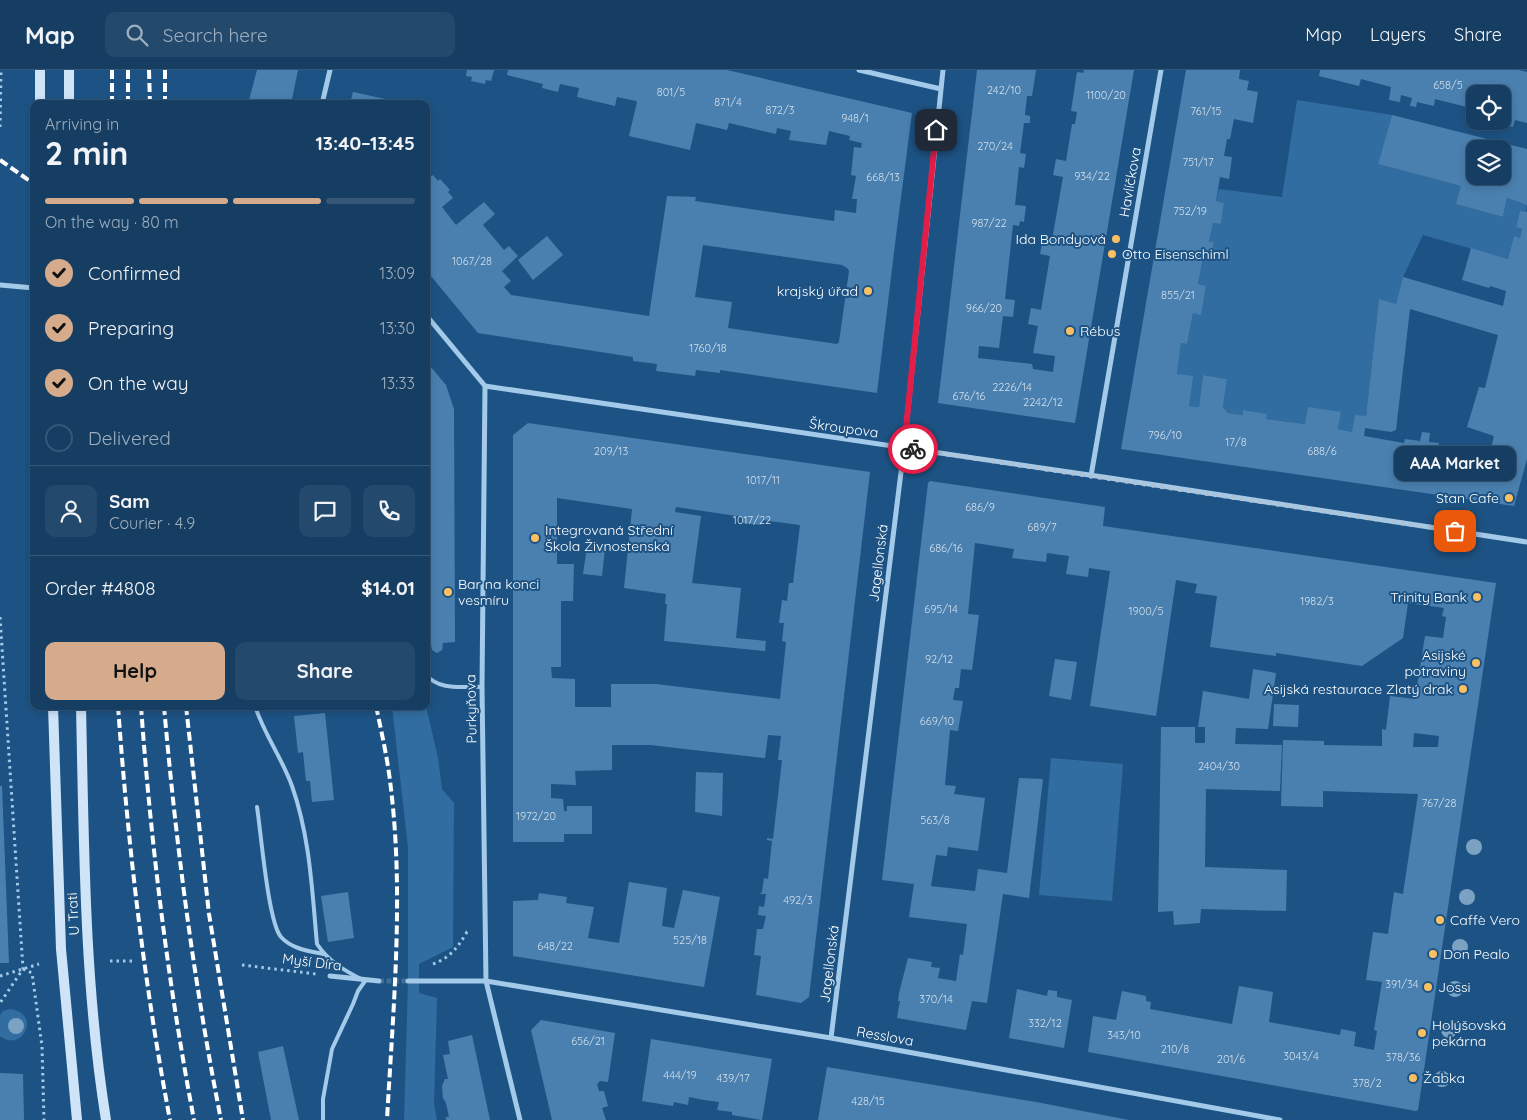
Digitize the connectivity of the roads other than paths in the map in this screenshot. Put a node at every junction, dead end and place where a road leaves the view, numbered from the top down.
1 (40, 70) edge
2 (69, 70) edge
3 (330, 70) edge
4 (859, 70) edge
5 (942, 70) edge
6 (1161, 70) edge
7 (941, 89) junction
8 (40, 100) edge
9 (69, 100) edge
10 (323, 100) edge
11 (0, 285) edge
12 (30, 288) edge
13 (430, 320) edge
14 (485, 386) junction
15 (904, 448) junction
16 (1091, 476) junction
17 (1527, 542) edge
18 (430, 679) edge
19 (482, 687) junction
20 (52, 710) edge
21 (81, 710) edge
22 (256, 710) edge
23 (257, 807) dead end
24 (324, 954) junction
25 (330, 976) road end
26 (365, 980) junction
27 (379, 981) tunnel mouth
28 (408, 981) tunnel mouth
29 (486, 981) junction
30 (831, 1038) junction
31 (77, 1120) edge
32 (106, 1120) edge
33 (323, 1120) edge
34 (520, 1120) edge
35 (1280, 1120) edge

1 - 8 main road
2 - 9 main road
3 - 10 street
4 - 7 street
5 - 7 street, Jagellonská
6 - 16 street, Havlíčkova
7 - 15 street, Jagellonská
11 - 12 street
13 - 14 street
14 - 15 street, Škroupova
14 - 19 street, Purkyňova
15 - 16 street, Škroupova
15 - 30 street, Jagellonská
16 - 17 street, Škroupova
18 - 19 lane
19 - 29 street, Purkyňova
20 - 31 main road, U Trati
21 - 32 main road, U Trati
22 - 24 lane
23 - 24 lane
24 - 26 lane
25 - 26 street, Myší Díra
26 - 27 street, Myší Díra
26 - 33 lane
28 - 29 street
29 - 30 street, Resslova
29 - 34 street, Purkyňova
30 - 35 street, Resslova

